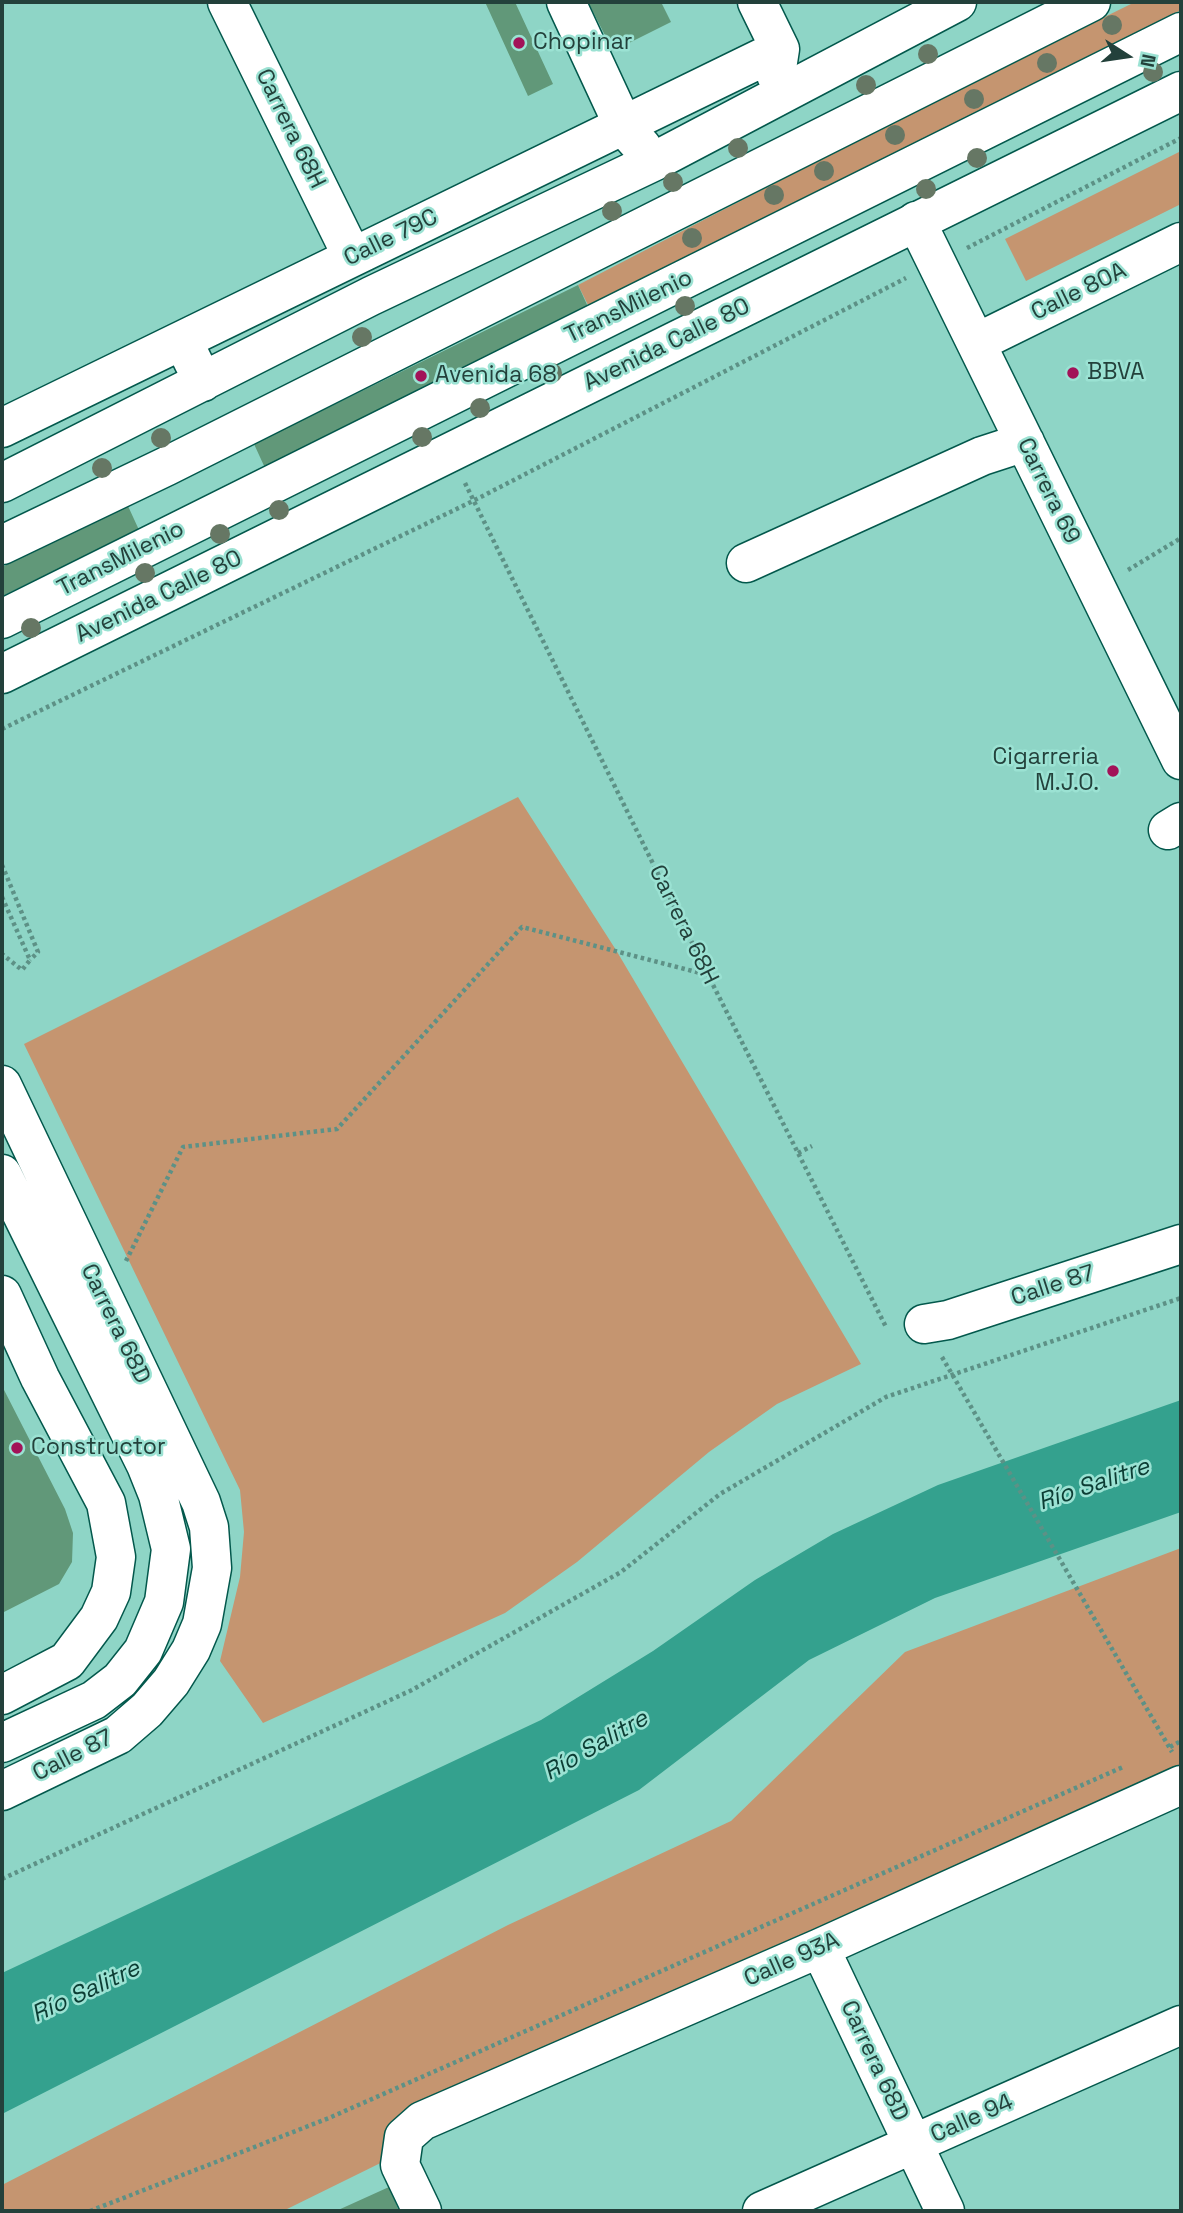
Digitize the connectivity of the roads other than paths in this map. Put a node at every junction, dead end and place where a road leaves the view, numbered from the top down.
1 (227, 2) edge
2 (566, 2) edge
3 (757, 2) edge
4 (957, 2) edge
5 (1091, 2) edge
6 (1181, 32) edge
7 (780, 49) junction
8 (1181, 91) edge
9 (768, 104) junction
10 (624, 127) junction
11 (655, 161) junction
12 (916, 222) junction
13 (1181, 242) edge
14 (352, 256) junction
15 (183, 341) junction
16 (976, 344) junction
17 (203, 382) junction
18 (2, 428) edge
19 (1025, 442) junction
20 (2, 483) edge
21 (2, 544) edge
22 (746, 564) dead end
23 (2, 619) edge
24 (2, 674) edge
25 (1181, 760) edge
26 (2, 1085) edge
27 (2, 1174) edge
28 (1181, 1244) edge
29 (2, 1295) edge
30 (924, 1324) road end
31 (212, 1568) joint
32 (164, 1602) joint
33 (2, 1695) edge
34 (2, 1743) edge
35 (1178, 1771) edge
36 (2, 1791) edge
37 (820, 1948) junction
38 (1181, 2025) edge
39 (914, 2146) junction
40 (422, 2211) edge
41 (762, 2211) edge
42 (946, 2211) edge

1 - 14 main road, Carrera 68H
2 - 10 main road
3 - 7 main road
4 - 9 main road
5 - 21 main road
6 - 23 main road, TransMilenio
7 - 9 main road
7 - 10 main road, Calle 79C
8 - 12 main road, Avenida Calle 80
9 - 11 main road
10 - 11 main road
10 - 14 main road, Calle 79C
11 - 17 main road
12 - 16 main road, Carrera 69
12 - 24 main road, Avenida Calle 80
13 - 16 main road, Calle 80A
14 - 15 main road, Calle 79C
15 - 17 main road
15 - 18 main road, Calle 79C
16 - 19 main road, Carrera 69
17 - 20 main road
19 - 22 main road
19 - 25 main road, Carrera 69
26 - 31 main road, Carrera 68D
27 - 32 main road, Carrera 68D
28 - 30 main road, Calle 87
29 - 33 main road
31 - 36 main road, Calle 87
32 - 34 main road, Calle 87
35 - 37 main road, Calle 93A
37 - 39 main road, Carrera 68D
37 - 40 main road, Calle 93A
38 - 39 main road, Calle 94
39 - 41 main road, Calle 94
39 - 42 main road, Carrera 68D

